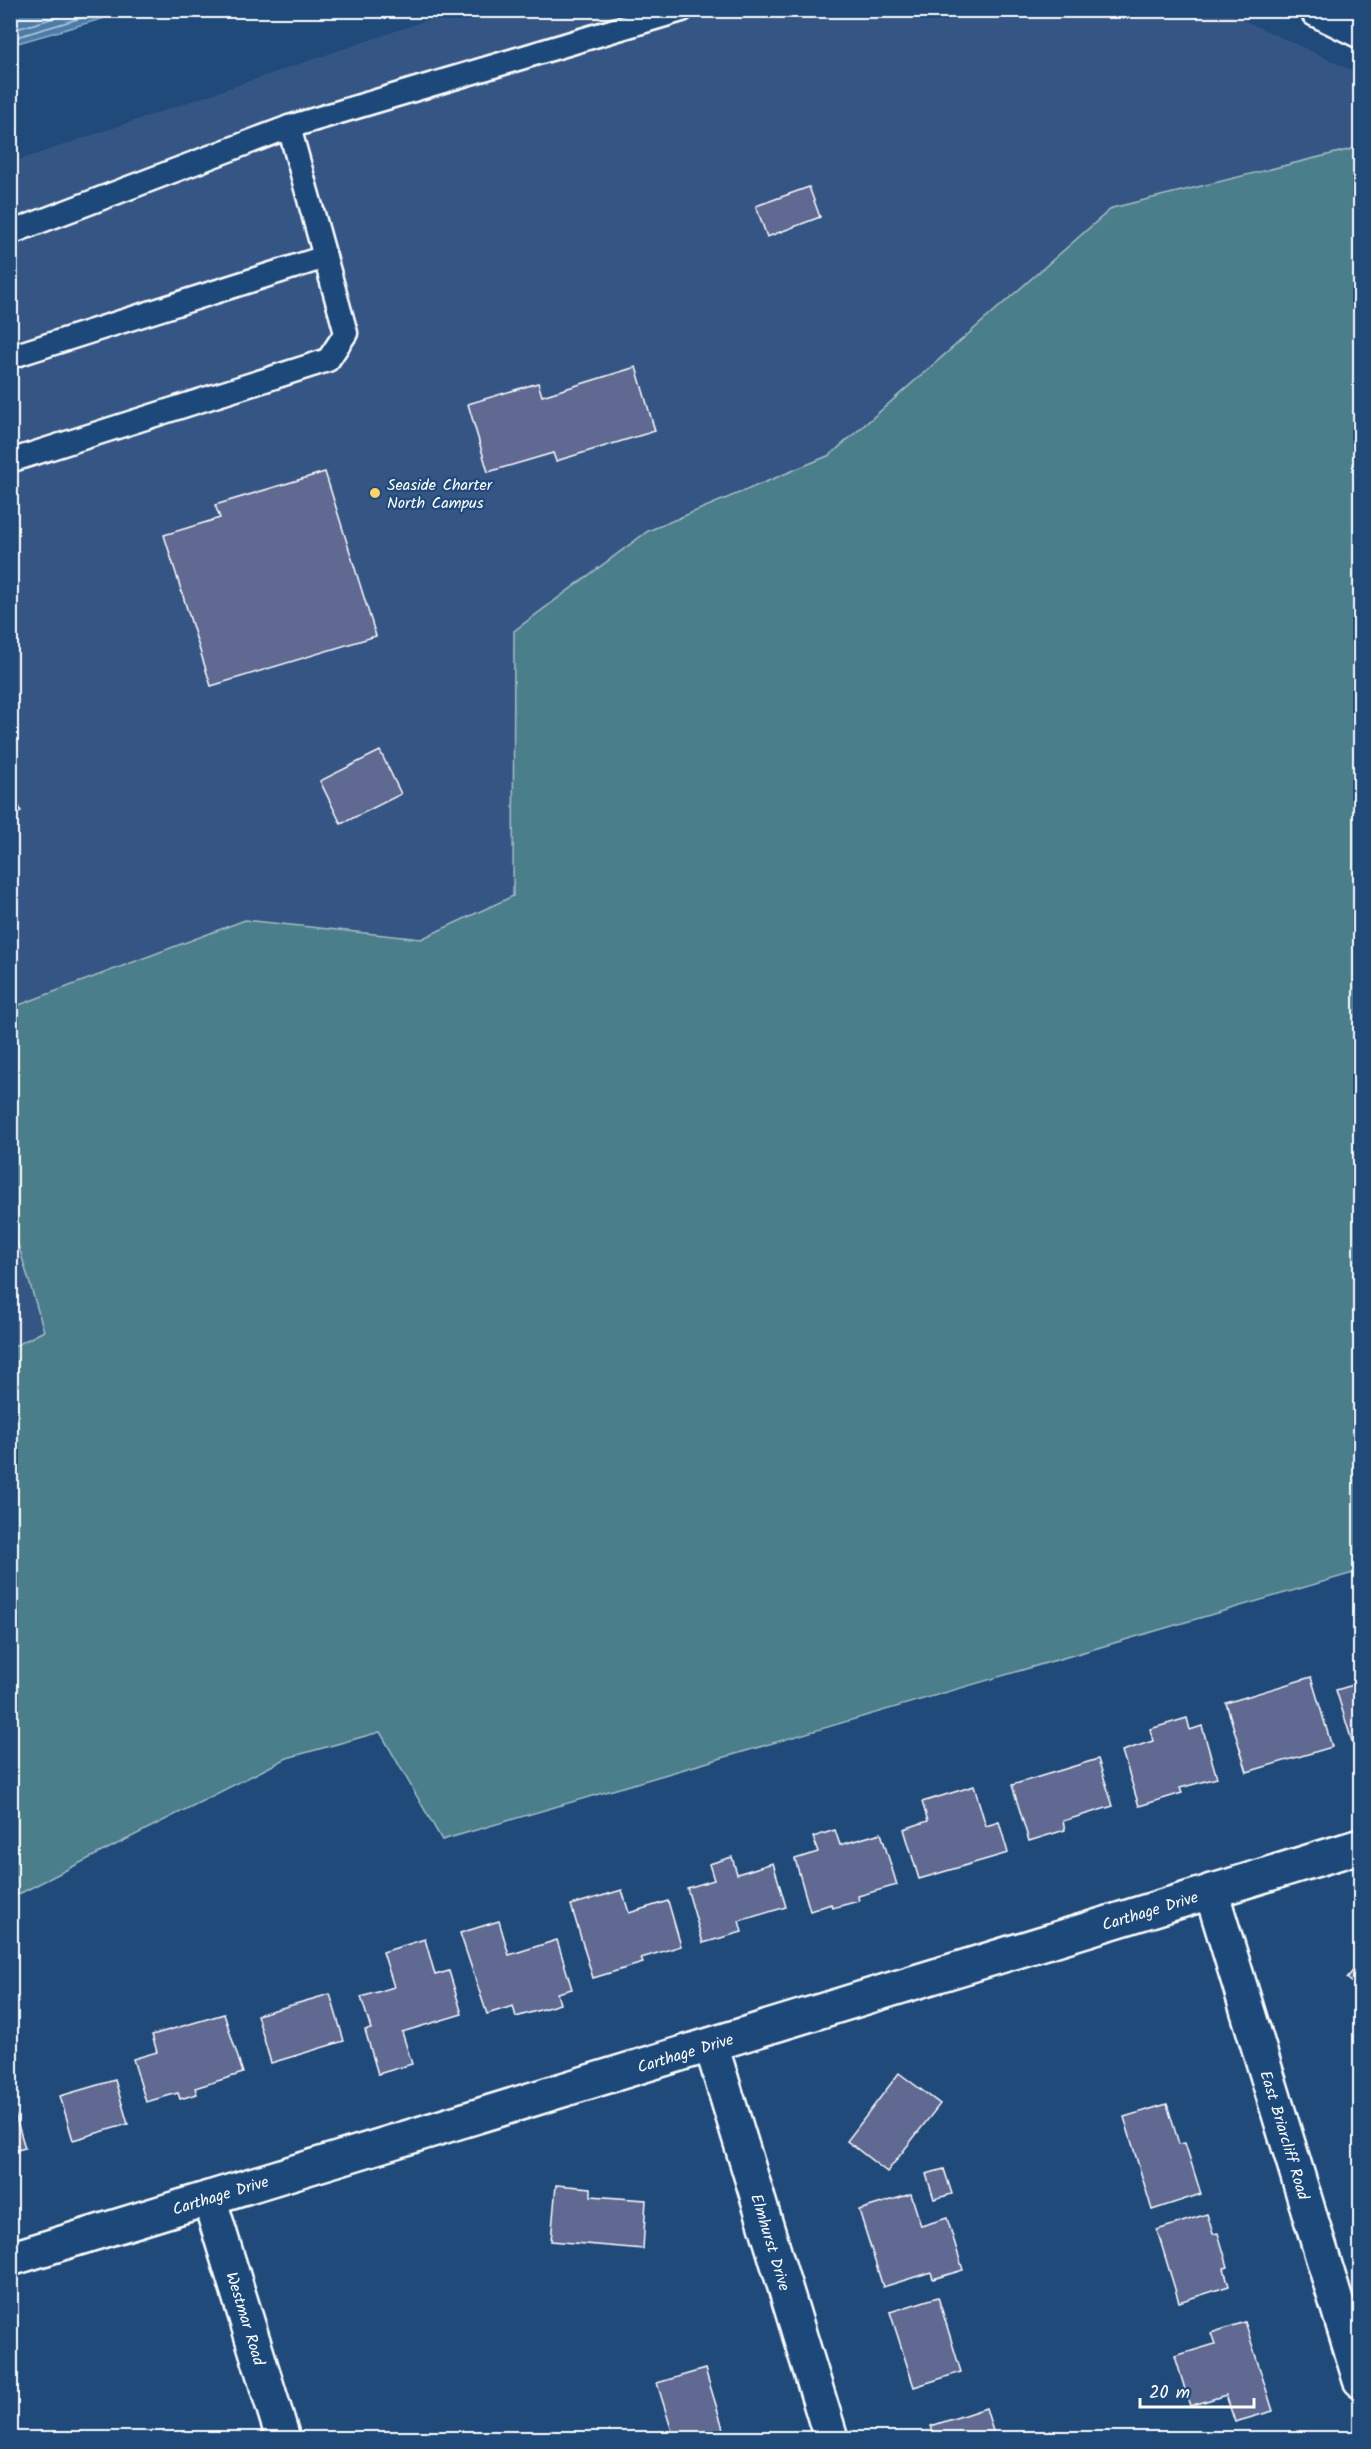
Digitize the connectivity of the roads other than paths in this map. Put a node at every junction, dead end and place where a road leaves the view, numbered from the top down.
1 (682, 10) edge
2 (1317, 10) edge
3 (1360, 31) edge
4 (289, 127) junction
5 (10, 233) edge
6 (325, 257) junction
7 (10, 357) edge
8 (10, 461) edge
9 (1360, 1846) edge
10 (1211, 1891) junction
11 (711, 2045) junction
12 (209, 2198) junction
13 (10, 2259) edge
14 (1360, 2380) edge
15 (283, 2439) edge
16 (831, 2439) edge

1 - 4 lane
2 - 3 street
4 - 5 lane
4 - 6 lane
6 - 7 lane
6 - 8 lane
9 - 10 street, Carthage Drive
10 - 11 street, Carthage Drive
10 - 14 street, East Briarcliff Road
11 - 12 street, Carthage Drive
11 - 16 street, Elmhurst Drive
12 - 13 street, Carthage Drive
12 - 15 street, Westmar Road

